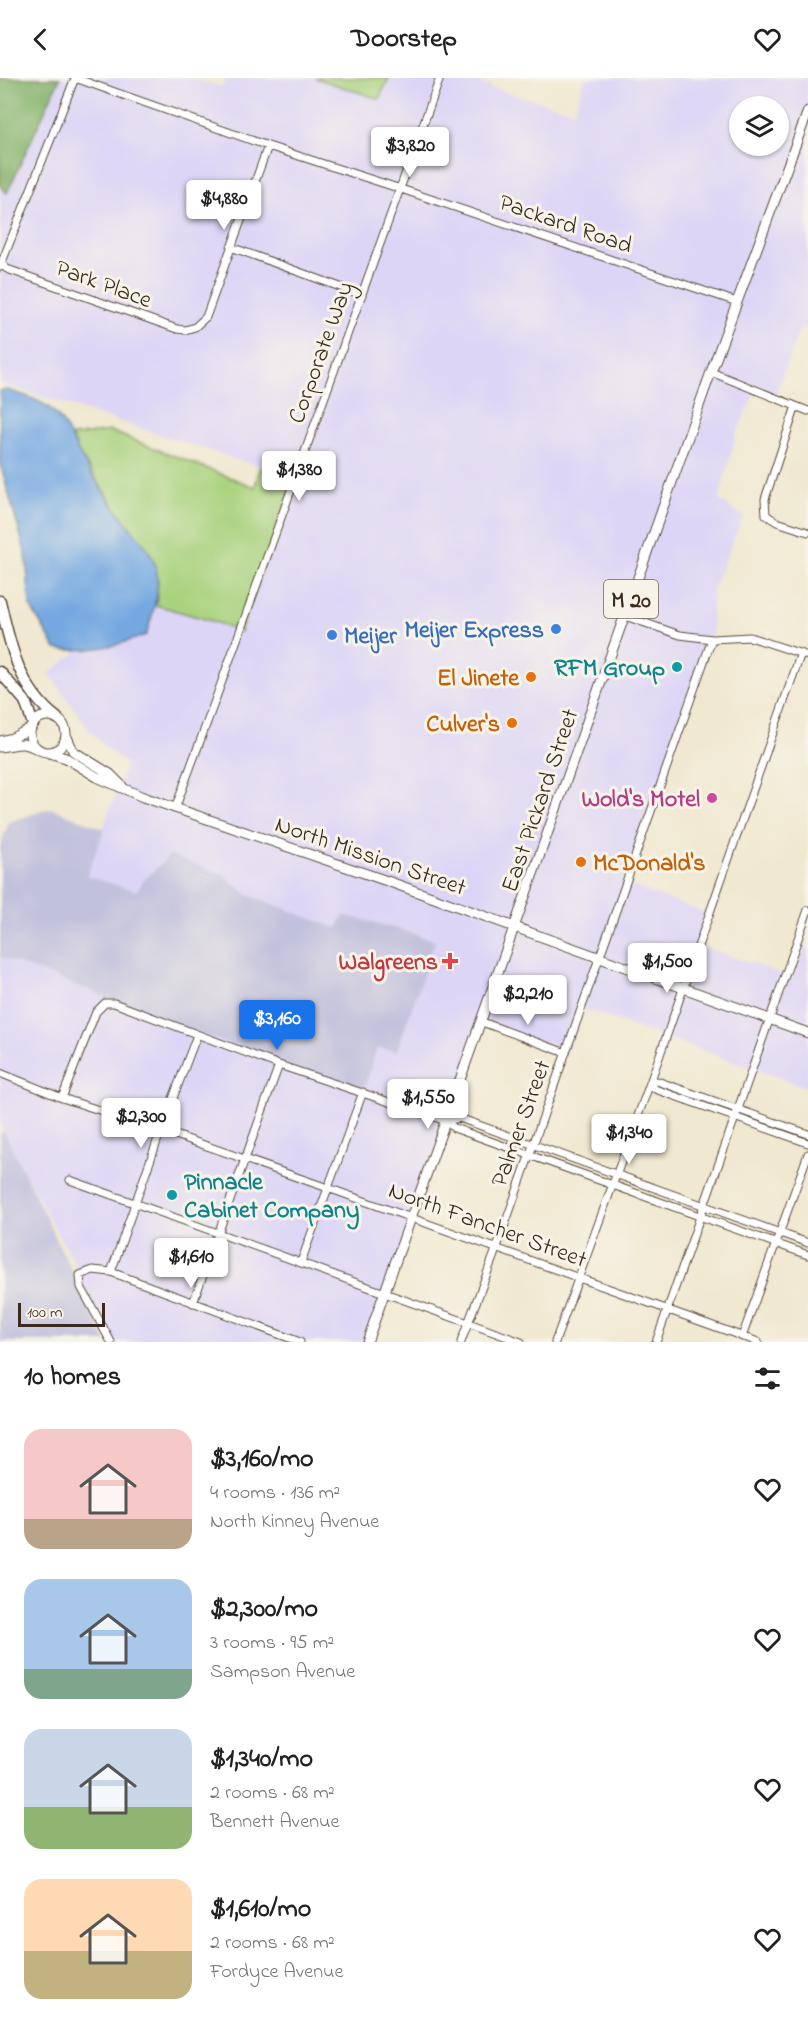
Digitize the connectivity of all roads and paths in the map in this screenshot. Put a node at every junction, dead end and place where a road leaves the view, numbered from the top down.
1 (75, 78) edge
2 (440, 78) edge
3 (808, 111) edge
4 (268, 146) junction
5 (401, 189) junction
6 (231, 247) junction
7 (1, 266) edge
8 (362, 295) junction
9 (737, 302) junction
10 (711, 372) junction
11 (796, 406) junction
12 (808, 411) edge
13 (808, 532) edge
14 (0, 601) edge
15 (625, 616) junction
16 (712, 639) junction
17 (804, 655) edge
18 (0, 672) edge
19 (57, 718) junction
20 (32, 726) junction
21 (66, 735) junction
22 (0, 741) edge
23 (0, 747) edge
24 (36, 748) junction
25 (49, 753) junction
26 (123, 788) junction
27 (175, 809) junction
28 (808, 910) edge
29 (516, 927) junction
30 (599, 957) junction
31 (682, 989) junction
32 (769, 1020) junction
33 (482, 1022) junction
34 (808, 1033) edge
35 (197, 1035) junction
36 (566, 1053) junction
37 (279, 1065) junction
38 (0, 1073) edge
39 (650, 1083) junction
40 (363, 1092) junction
41 (62, 1098) junction
42 (738, 1109) junction
43 (735, 1117) junction
44 (446, 1121) junction
45 (161, 1130) junction
46 (808, 1134) edge
47 (808, 1143) edge
48 (533, 1144) junction
49 (808, 1154) edge
50 (528, 1155) junction
51 (244, 1160) junction
52 (616, 1173) junction
53 (70, 1180) dead end
54 (612, 1186) junction
55 (328, 1188) junction
56 (135, 1203) junction
57 (703, 1206) junction
58 (700, 1216) junction
59 (412, 1218) junction
60 (219, 1233) junction
61 (780, 1233) junction
62 (808, 1243) edge
63 (776, 1244) junction
64 (497, 1247) junction
65 (808, 1255) edge
66 (301, 1262) junction
67 (111, 1272) junction
68 (578, 1277) junction
69 (385, 1292) junction
70 (193, 1303) junction
71 (668, 1309) junction
72 (468, 1323) junction
73 (742, 1336) junction
74 (111, 1342) edge
75 (300, 1342) edge
76 (367, 1342) edge
77 (461, 1342) edge
78 (521, 1342) edge
79 (555, 1342) edge
80 (656, 1342) edge
81 (758, 1342) edge

1 - 4 street, Packard Road
1 - 7 street
2 - 5 street, Corporate Way
3 - 9 main road, East Pickard Street / M 20
4 - 5 street, Packard Road
4 - 6 street
5 - 8 street, Corporate Way
5 - 9 street, Packard Road
6 - 7 street, Park Place
6 - 8 street
8 - 27 street, Corporate Way
9 - 10 main road, East Pickard Street / M 20
10 - 11 street
10 - 15 main road, East Pickard Street / M 20
11 - 12 street
11 - 13 street
14 - 19 highway
15 - 16 street
15 - 29 main road, East Pickard Street / M 20
16 - 17 street
16 - 30 street, Palmer Street
17 - 31 street
18 - 20 highway
19 - 20 main road
19 - 21 main road, North Mission Street
20 - 22 main road
20 - 24 main road
21 - 25 main road
21 - 26 main road, North Mission Street
23 - 24 main road, North Mission Street
24 - 25 main road, North Mission Street
25 - 26 main road, North Mission Street
26 - 27 main road, North Mission Street
27 - 29 main road, North Mission Street
28 - 32 street
29 - 30 main road, North Mission Street
29 - 33 main road, East Pickard Street
30 - 31 main road, North Mission Street
30 - 36 street, Palmer Street
31 - 32 main road, North Mission Street
31 - 39 street
32 - 34 main road, North Mission Street
32 - 42 street
33 - 36 street
33 - 44 main road, East Pickard Street
35 - 37 street
35 - 41 street
35 - 45 street
36 - 48 street, Palmer Street
37 - 40 street
37 - 51 street
38 - 41 street, North Fancher Street
39 - 42 street
39 - 43 street
39 - 52 street
40 - 44 street
40 - 55 street
41 - 45 street, North Fancher Street
42 - 43 street
42 - 46 street
43 - 47 street
43 - 57 street
44 - 48 street
44 - 50 street
44 - 59 main road, East Pickard Street
45 - 51 street, North Fancher Street
45 - 56 street
48 - 50 street, Palmer Street
48 - 52 street
49 - 61 street
50 - 54 street
50 - 64 street, Palmer Street
51 - 55 street, North Fancher Street
51 - 60 street
52 - 54 street
52 - 57 street
53 - 56 street
54 - 58 street
54 - 68 street
55 - 59 street, North Fancher Street
55 - 66 street
56 - 60 street
56 - 67 street
57 - 58 street
57 - 61 street
58 - 63 street
58 - 71 street
59 - 64 street, North Fancher Street
59 - 69 main road, East Pickard Street
60 - 66 street
60 - 70 street
61 - 62 street
61 - 63 street
63 - 65 street
63 - 73 street
64 - 68 street, North Fancher Street
64 - 72 street, Palmer Street
66 - 69 street
67 - 70 street
67 - 74 street
68 - 71 street, North Fancher Street
68 - 79 street
69 - 72 street
69 - 76 main road, East Pickard Street
70 - 75 street
71 - 73 street, North Fancher Street
71 - 80 street
72 - 77 street, Palmer Street
72 - 78 street
73 - 81 street, North Fancher Street

